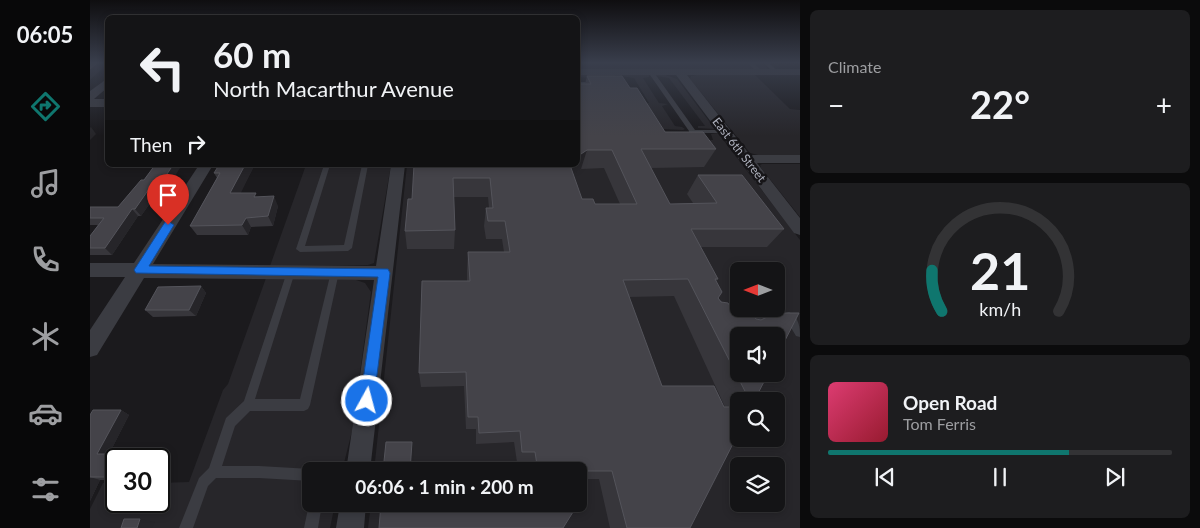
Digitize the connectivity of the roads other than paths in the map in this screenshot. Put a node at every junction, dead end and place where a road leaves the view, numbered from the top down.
1 (102, 87) edge
2 (661, 87) edge
3 (689, 87) edge
4 (90, 97) edge
5 (90, 103) edge
6 (105, 103) edge
7 (684, 132) edge
8 (693, 132) junction
9 (725, 132) junction
10 (746, 159) junction
11 (800, 159) edge
12 (205, 167) edge
13 (325, 167) edge
14 (364, 167) edge
15 (398, 167) edge
16 (800, 229) edge
17 (90, 270) edge
18 (140, 270) junction
19 (291, 272) junction
20 (335, 272) junction
21 (384, 273) junction
22 (789, 316) junction
23 (800, 316) edge
24 (737, 319) edge
25 (800, 334) edge
26 (90, 348) edge
27 (248, 405) junction
28 (359, 462) edge
29 (214, 472) junction
30 (302, 474) edge
31 (314, 512) edge
32 (353, 512) edge
33 (186, 528) edge
34 (311, 528) edge
35 (350, 528) edge

1 - 4 street
2 - 8 lane
3 - 9 street, East 6th Street
5 - 6 street
7 - 8 lane
8 - 9 lane
9 - 10 street, East 6th Street
10 - 11 street
10 - 16 street, East 6th Street
12 - 18 street
13 - 14 lane
15 - 21 street
17 - 18 street
18 - 19 street
18 - 26 street
19 - 20 street
19 - 27 lane
20 - 21 street
20 - 27 lane
21 - 28 street
22 - 23 lane
22 - 24 lane
22 - 25 lane
27 - 29 lane
29 - 30 lane
29 - 33 lane
31 - 34 lane
32 - 35 street

